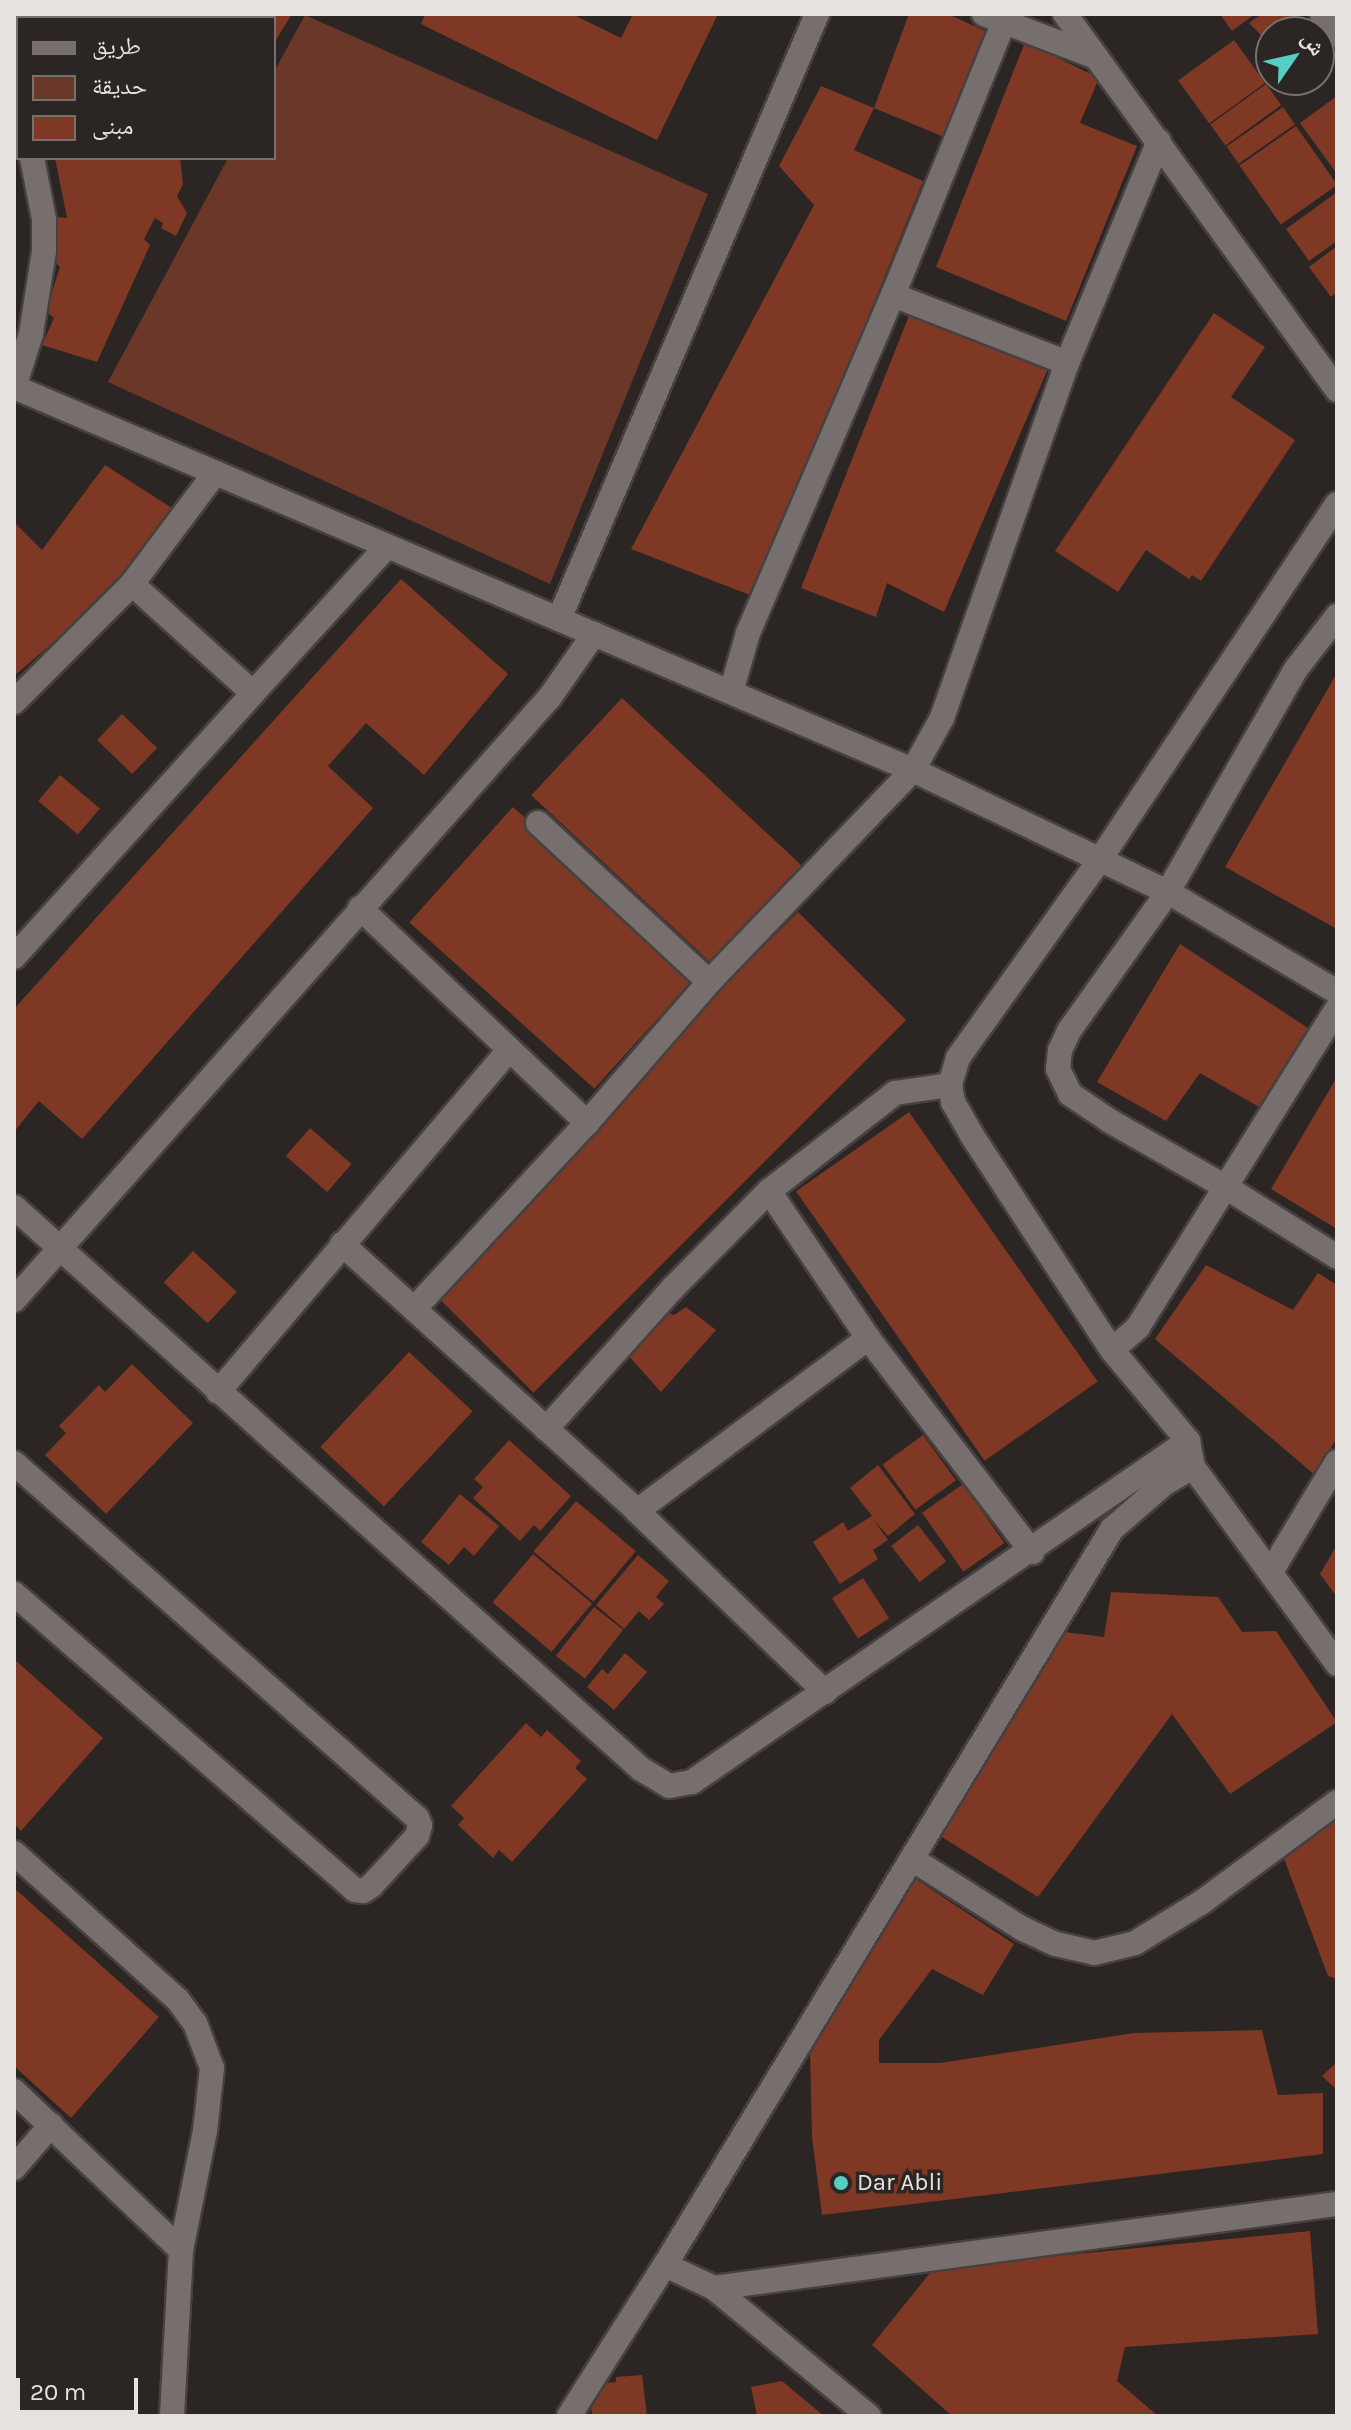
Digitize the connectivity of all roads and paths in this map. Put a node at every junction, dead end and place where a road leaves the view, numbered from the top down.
1 (817, 14) edge
2 (1065, 14) edge
3 (1322, 14) edge
4 (994, 18) edge
5 (1337, 35) edge
6 (1096, 57) junction
7 (1159, 141) junction
8 (32, 160) edge
9 (893, 295) junction
10 (1067, 363) junction
11 (14, 387) edge
12 (1337, 390) edge
13 (215, 473) junction
14 (1337, 504) edge
15 (387, 546) junction
16 (132, 584) junction
17 (1337, 616) edge
18 (559, 619) junction
19 (594, 634) junction
20 (731, 692) junction
21 (253, 693) junction
22 (14, 702) edge
23 (913, 770) junction
24 (538, 823) dead end
25 (1101, 858) junction
26 (1168, 892) junction
27 (360, 908) junction
28 (17, 949) edge
29 (709, 982) junction
30 (1337, 992) edge
31 (1337, 1009) edge
32 (510, 1049) junction
33 (950, 1085) junction
34 (587, 1123) junction
35 (1224, 1186) junction
36 (769, 1191) junction
37 (14, 1207) edge
38 (342, 1244) junction
39 (59, 1250) junction
40 (1337, 1257) edge
41 (14, 1300) edge
42 (414, 1309) junction
43 (868, 1338) junction
44 (1112, 1350) junction
45 (218, 1392) junction
46 (546, 1429) junction
47 (1188, 1441) junction
48 (1337, 1462) edge
49 (14, 1463) edge
50 (1193, 1467) junction
51 (637, 1511) junction
52 (1032, 1552) junction
53 (1272, 1570) junction
54 (14, 1594) edge
55 (1337, 1664) edge
56 (825, 1692) junction
57 (1337, 1802) edge
58 (14, 1853) edge
59 (912, 1859) junction
60 (14, 2091) edge
61 (51, 2125) junction
62 (14, 2168) edge
63 (1337, 2204) edge
64 (181, 2250) junction
65 (665, 2265) junction
66 (714, 2288) junction
67 (172, 2416) edge
68 (569, 2416) edge
69 (869, 2416) edge

1 - 18 street
2 - 6 street
3 - 5 street
4 - 6 street
4 - 9 street
6 - 7 street
7 - 10 street
7 - 12 street
8 - 11 street
9 - 10 street
9 - 20 street
10 - 23 street
11 - 13 street
13 - 15 street
13 - 16 street
14 - 25 street
15 - 18 street
15 - 21 street
16 - 21 street
16 - 22 street
17 - 26 street
18 - 19 street
19 - 20 street
19 - 27 street
20 - 23 street
21 - 28 street
23 - 25 street
23 - 29 street
24 - 29 street
25 - 26 street
25 - 33 street
26 - 30 street
26 - 35 street
27 - 32 street
27 - 39 street
29 - 34 street
31 - 35 street
32 - 34 street
32 - 38 street
33 - 36 street
33 - 44 street
34 - 42 street
35 - 40 street
35 - 44 street
36 - 43 street
36 - 46 street
37 - 39 street
38 - 42 street
38 - 45 street
39 - 41 street
39 - 45 street
42 - 46 street
43 - 51 street
43 - 52 street
44 - 47 street
45 - 56 street
46 - 51 street
47 - 50 street
47 - 52 street
48 - 53 street
49 - 54 street
50 - 53 street
50 - 59 street
51 - 56 street
52 - 56 street
53 - 55 street
57 - 59 street
58 - 64 street
59 - 65 street
60 - 61 street
61 - 62 street
61 - 64 street
63 - 66 street
64 - 67 street
65 - 66 street
65 - 68 street
66 - 69 street

